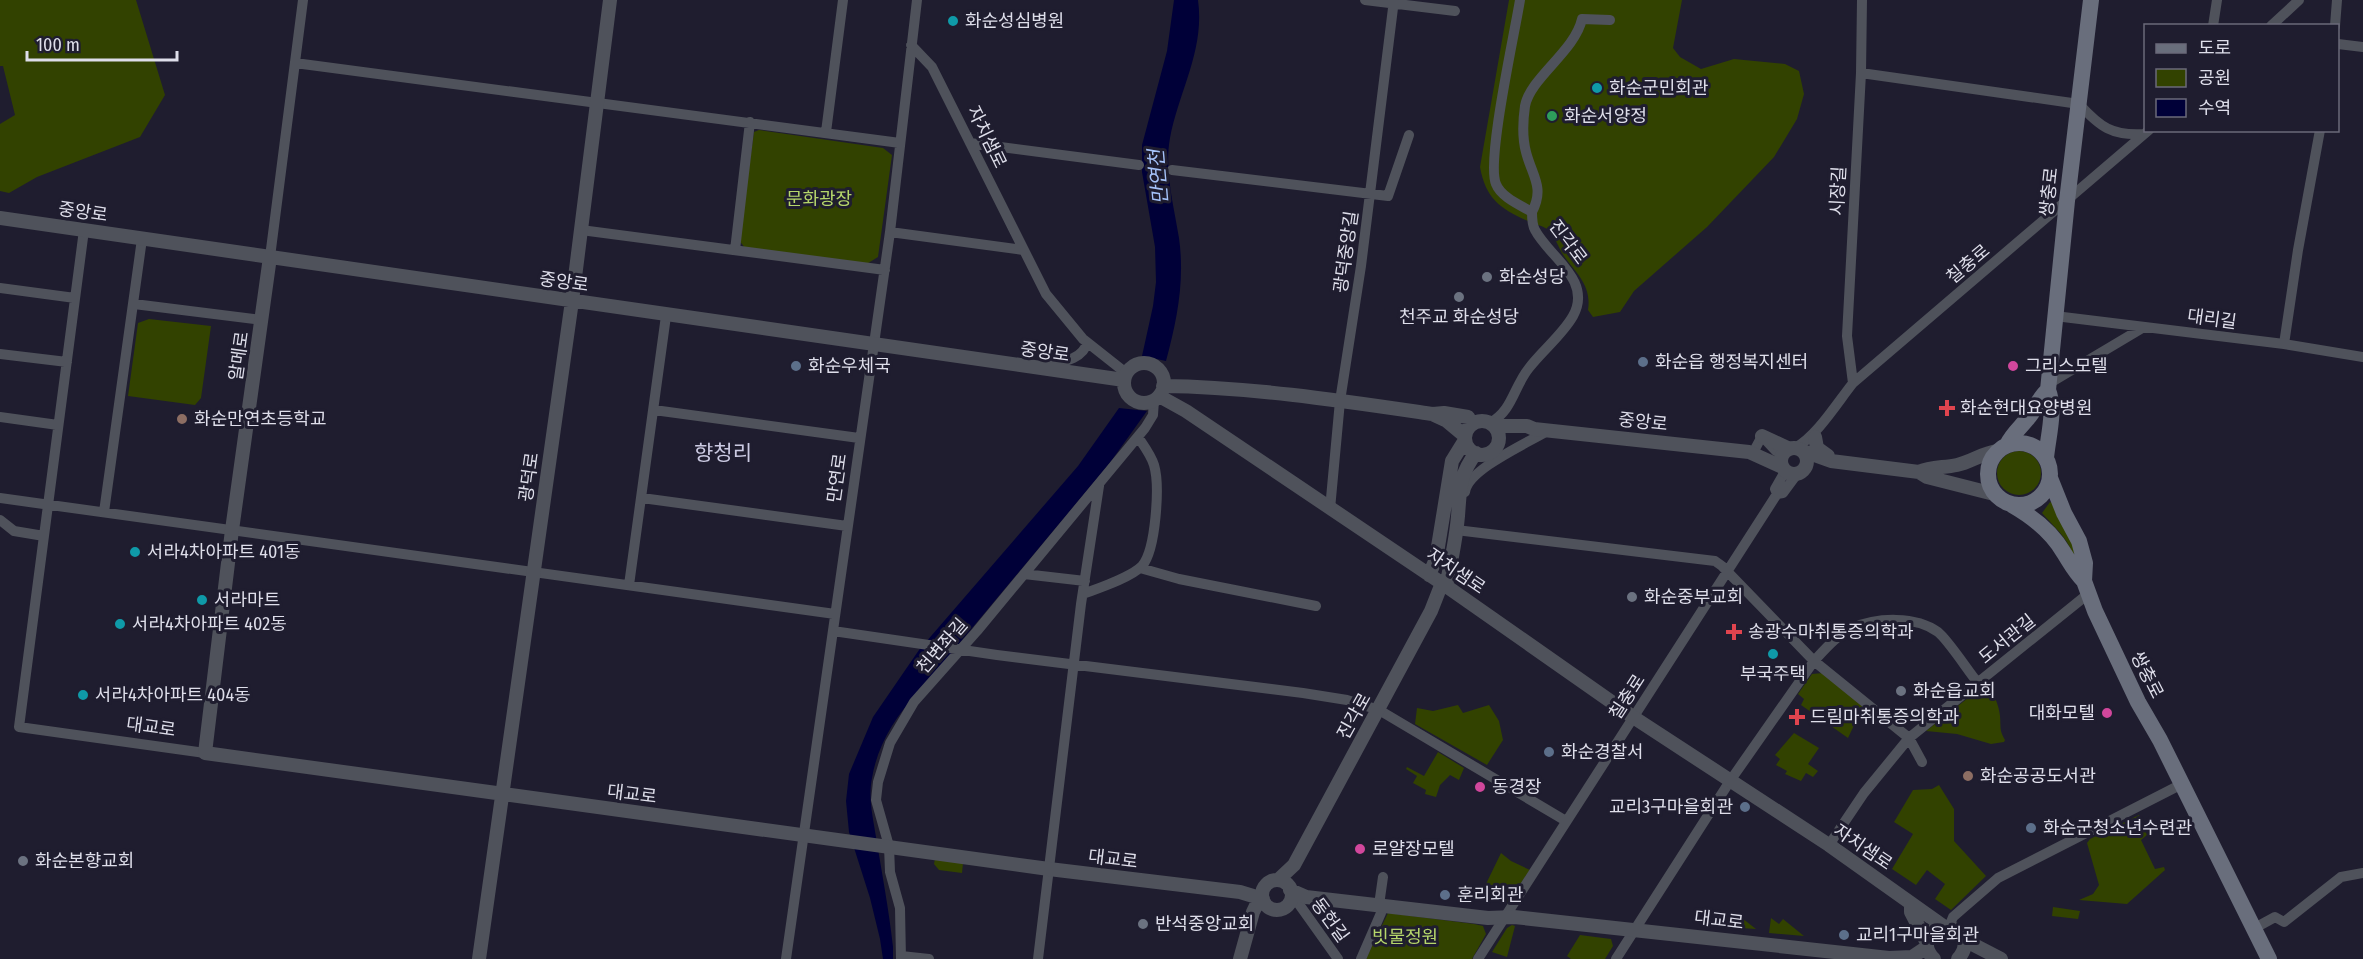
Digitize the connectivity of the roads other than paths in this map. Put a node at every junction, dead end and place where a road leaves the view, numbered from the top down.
1 (303, 0) edge
2 (610, 0) edge
3 (843, 0) edge
4 (917, 0) edge
5 (1365, 0) edge
6 (1520, 0) edge
7 (1862, 0) edge
8 (2091, 0) edge
9 (2217, 0) edge
10 (2299, 0) edge
11 (2337, 0) edge
12 (1394, 2) edge
13 (1455, 10) dead end
14 (1610, 20) dead end
15 (2213, 24) edge
16 (2273, 24) edge
17 (2335, 24) edge
18 (2339, 44) edge
19 (911, 45) junction
20 (2363, 47) edge
21 (295, 63) junction
22 (1861, 73) junction
23 (598, 101) junction
24 (2079, 104) junction
25 (750, 122) junction
26 (826, 132) junction
27 (2147, 132) edge
28 (2320, 132) edge
29 (1409, 135) dead end
30 (900, 143) junction
31 (970, 143) junction
32 (1139, 165) dead end
33 (1172, 170) dead end
34 (1370, 194) junction
35 (2067, 201) junction
36 (1532, 212) junction
37 (0, 218) edge
38 (84, 230) junction
39 (581, 230) junction
40 (890, 232) junction
41 (142, 239) junction
42 (735, 250) junction
43 (1023, 250) junction
44 (270, 257) junction
45 (885, 270) junction
46 (0, 288) edge
47 (75, 298) junction
48 (572, 301) junction
49 (134, 304) junction
50 (666, 316) junction
51 (2055, 316) junction
52 (262, 320) junction
53 (2144, 327) junction
54 (1087, 342) junction
55 (2284, 344) junction
56 (873, 345) junction
57 (0, 354) edge
58 (2363, 357) edge
59 (67, 362) junction
60 (1037, 369) junction
61 (1125, 377) junction
62 (1853, 383) junction
63 (1198, 386) junction
64 (2049, 386) junction
65 (1159, 394) junction
66 (1340, 401) junction
67 (654, 410) junction
68 (1186, 411) junction
69 (0, 417) edge
70 (58, 425) junction
71 (1492, 425) junction
72 (2018, 428) junction
73 (1534, 429) junction
74 (1549, 430) junction
75 (1467, 433) junction
76 (1816, 433) junction
77 (1762, 436) joint
78 (1138, 437) junction
79 (860, 438) junction
80 (1497, 444) junction
81 (1995, 450) junction
82 (1752, 451) junction
83 (1476, 453) junction
84 (2044, 456) junction
85 (1794, 458) junction
86 (1830, 461) junction
87 (1919, 472) junction
88 (2048, 484) junction
89 (1099, 485) junction
90 (1994, 494) junction
91 (0, 498) edge
92 (642, 498) junction
93 (48, 504) junction
94 (2011, 504) junction
95 (1330, 509) junction
96 (104, 512) junction
97 (1458, 516) junction
98 (0, 520) edge
99 (847, 526) junction
100 (232, 530) junction
101 (1456, 530) junction
102 (44, 536) junction
103 (1140, 568) junction
104 (535, 572) junction
105 (1727, 572) junction
106 (1024, 574) junction
107 (1429, 575) junction
108 (1085, 581) junction
109 (629, 585) junction
110 (1444, 585) junction
111 (2086, 587) junction
112 (1083, 594) junction
113 (1316, 606) dead end
114 (835, 614) junction
115 (833, 631) junction
116 (959, 649) junction
117 (1814, 661) junction
118 (1075, 665) junction
119 (1978, 683) junction
120 (1378, 710) junction
121 (1633, 717) junction
122 (1909, 738) junction
123 (205, 753) junction
124 (1922, 762) dead end
125 (1730, 781) junction
126 (2182, 784) junction
127 (503, 796) junction
128 (1566, 821) junction
129 (803, 835) junction
130 (1828, 845) junction
131 (885, 846) junction
132 (1294, 868) junction
133 (1049, 869) junction
134 (2363, 873) edge
135 (1383, 877) dead end
136 (1240, 892) junction
137 (1294, 894) junction
138 (1263, 897) junction
139 (1911, 904) junction
140 (1379, 905) junction
141 (1254, 916) junction
142 (1503, 917) junction
143 (1950, 928) junction
144 (1636, 929) junction
145 (2256, 935) junction
146 (1930, 953) edge
147 (1836, 956) edge
148 (901, 957) edge
149 (1889, 958) edge
150 (1961, 958) edge
151 (479, 959) edge
152 (786, 959) edge
153 (928, 959) edge
154 (1038, 959) edge
155 (1240, 959) edge
156 (1338, 959) edge
157 (1361, 959) edge
158 (1478, 959) edge
159 (1616, 959) edge
160 (2001, 959) edge
161 (2260, 959) edge
162 (2269, 959) edge

1 - 21 street, 알메로
2 - 23 street, 광덕로
3 - 26 street
4 - 19 street, 만연로
5 - 12 street
6 - 36 street, 진각로
7 - 22 street, 시장길
8 - 24 main road, 쌍충로
9 - 15 street
10 - 16 street
11 - 17 street
12 - 13 street
12 - 34 street, 광덕중앙길
14 - 36 street
18 - 20 street
19 - 30 street, 만연로
19 - 31 street, 자치샘로
21 - 23 street
21 - 44 street, 알메로
22 - 24 street
22 - 62 street, 시장길
23 - 25 street
23 - 39 street, 광덕로
24 - 27 street
24 - 35 main road, 쌍충로
25 - 26 street
25 - 42 street
26 - 30 street
27 - 35 street, 칠충로
28 - 55 street
29 - 34 street
30 - 40 street, 만연로
31 - 32 street
31 - 43 street, 자치샘로
33 - 34 street
34 - 66 street, 광덕중앙길
35 - 51 main road, 쌍충로
35 - 62 street, 칠충로
36 - 71 street, 진각로
37 - 38 street, 중앙로
38 - 41 street, 중앙로
38 - 47 street
39 - 42 street
39 - 48 street, 광덕로
40 - 43 street
40 - 45 street, 만연로
41 - 44 street, 중앙로
41 - 49 street
42 - 45 street
43 - 54 street, 자치샘로
44 - 48 street, 중앙로
44 - 52 street, 알메로
45 - 56 street, 만연로
46 - 47 street
47 - 59 street
48 - 50 street, 중앙로
48 - 104 street, 광덕로
49 - 52 street
49 - 96 street
50 - 56 street, 중앙로
50 - 67 street
51 - 53 street, 대리길
51 - 64 main road, 쌍충로
52 - 100 street, 알메로
53 - 55 street, 대리길
53 - 64 street
54 - 60 street
54 - 61 street, 자치샘로
55 - 58 street, 대리길
56 - 60 street, 중앙로
56 - 79 street, 만연로
57 - 59 street
59 - 70 street
60 - 61 street, 중앙로
61 - 65 street
61 - 65 street
62 - 76 street, 칠충로
63 - 65 street
63 - 66 street
63 - 68 street
64 - 72 main road
64 - 84 main road, 쌍충로
65 - 68 street, 자치샘로
65 - 78 street, 천변좌길
66 - 75 street
66 - 95 street, 광덕중앙길
67 - 79 street
67 - 92 street
68 - 95 street, 자치샘로
69 - 70 street
70 - 93 street
71 - 73 street, 중앙로
71 - 75 street
71 - 80 street
72 - 81 main road
72 - 81 main road
73 - 74 street, 중앙로
73 - 80 street, 중앙로
74 - 82 street, 중앙로
74 - 97 street
75 - 83 street
75 - 107 street
76 - 85 street, 칠충로
76 - 86 street
77 - 82 street
77 - 85 street
78 - 89 street, 천변좌길
78 - 103 street
79 - 99 street, 만연로
80 - 83 street
81 - 84 main road
81 - 87 street
81 - 90 main road
82 - 85 street, 중앙로
83 - 97 street, 진각로
84 - 88 main road
85 - 86 street
85 - 105 street, 칠충로
86 - 87 street
87 - 90 street
88 - 94 main road
88 - 111 main road, 쌍충로
89 - 106 street, 천변좌길
89 - 108 street
90 - 94 main road
91 - 93 street
92 - 99 street
92 - 109 street
93 - 96 street
93 - 102 street
94 - 111 main road, 쌍충로
95 - 107 street, 자치샘로
96 - 100 street
97 - 101 street, 진각로
98 - 102 street
99 - 114 street, 만연로
100 - 104 street
100 - 123 street, 알메로
101 - 105 street
101 - 110 street, 진각로
102 - 123 street, 대교로
103 - 112 street
103 - 113 street
104 - 109 street
104 - 127 street, 광덕로
105 - 117 street
105 - 121 street, 칠충로
106 - 108 street
106 - 116 street, 천변좌길
107 - 110 street, 자치샘로
108 - 112 street
109 - 114 street
110 - 120 street, 진각로
110 - 121 street, 자치샘로
111 - 119 street, 도서관길
111 - 126 main road, 쌍충로
112 - 118 street
114 - 115 street, 만연로
115 - 116 street
115 - 129 street, 만연로
116 - 118 street
116 - 131 street, 천변좌길
117 - 119 street
117 - 122 street
117 - 125 street
118 - 120 street
118 - 133 street
119 - 122 street, 도서관길
120 - 128 street
120 - 132 street, 진각로
121 - 125 street, 자치샘로
121 - 128 street, 칠충로
122 - 124 street
122 - 130 street, 도서관길
123 - 127 street, 대교로
125 - 130 street, 자치샘로
125 - 144 street
126 - 143 street
126 - 145 main road, 쌍충로
127 - 129 street, 대교로
127 - 151 street, 광덕로
128 - 142 street, 칠충로
129 - 131 street, 대교로
129 - 152 street, 만연로
130 - 139 street, 자치샘로
131 - 133 street, 대교로
131 - 148 street, 천변좌길
132 - 137 street, 진각로
132 - 137 street
133 - 136 street, 대교로
133 - 154 street
134 - 145 street
135 - 140 street
136 - 138 street, 대교로
136 - 141 street
137 - 138 street, 대교로
137 - 138 street, 진각로
137 - 140 street, 대교로
137 - 156 street, 동헌길
138 - 141 street, 진각로
139 - 143 street, 자치샘로
139 - 146 street
140 - 142 street, 대교로
140 - 157 street
141 - 155 street
142 - 144 street, 대교로
142 - 158 street
143 - 146 street, 대교로
143 - 150 street
143 - 160 street
144 - 147 street, 대교로
144 - 159 street
145 - 161 main road
145 - 162 main road, 쌍충로
146 - 149 street, 대교로
147 - 149 street, 대교로
148 - 153 street

